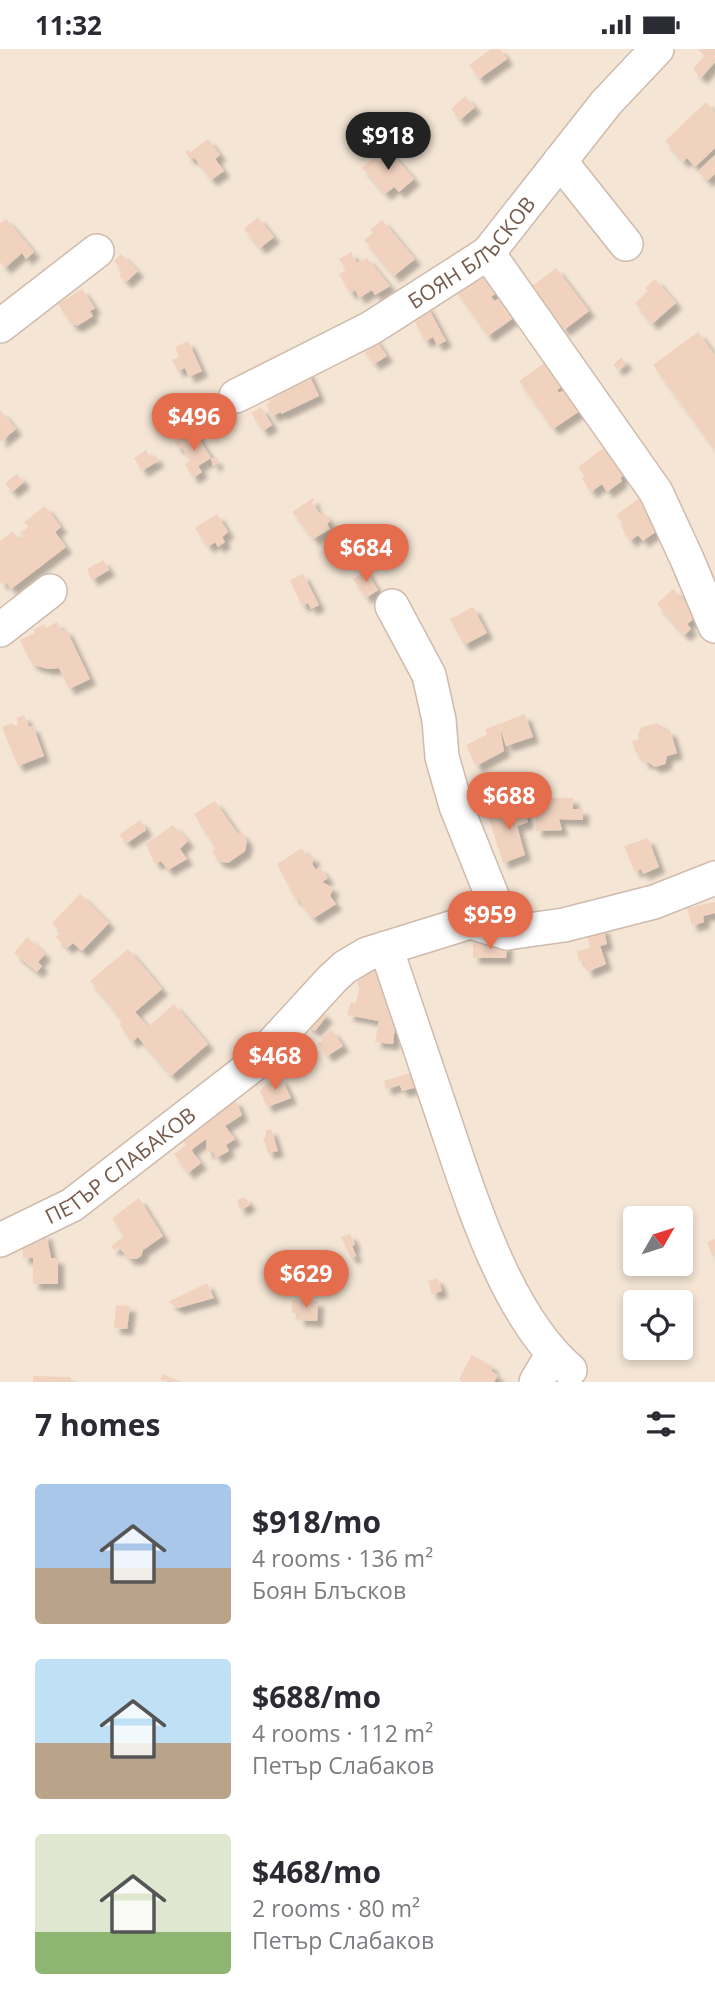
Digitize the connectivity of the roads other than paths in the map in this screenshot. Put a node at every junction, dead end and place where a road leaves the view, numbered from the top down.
1 (657, 49) edge
2 (560, 161) junction
3 (626, 244) dead end
4 (97, 251) dead end
5 (488, 253) junction
6 (0, 326) edge
7 (236, 396) dead end
8 (50, 591) dead end
9 (392, 606) dead end
10 (714, 616) edge
11 (0, 630) edge
12 (715, 878) edge
13 (507, 933) junction
14 (386, 948) junction
15 (0, 1240) edge
16 (552, 1369) edge

1 - 2 street, БОЯН БЛЪСКОВ
2 - 3 street
2 - 5 street, БОЯН БЛЪСКОВ
4 - 6 street
5 - 7 street, БОЯН БЛЪСКОВ
5 - 10 street
8 - 11 street
9 - 13 street
12 - 13 street, ПЕТЪР СЛАБАКОВ
13 - 14 street, ПЕТЪР СЛАБАКОВ
14 - 15 street, ПЕТЪР СЛАБАКОВ
14 - 16 street

